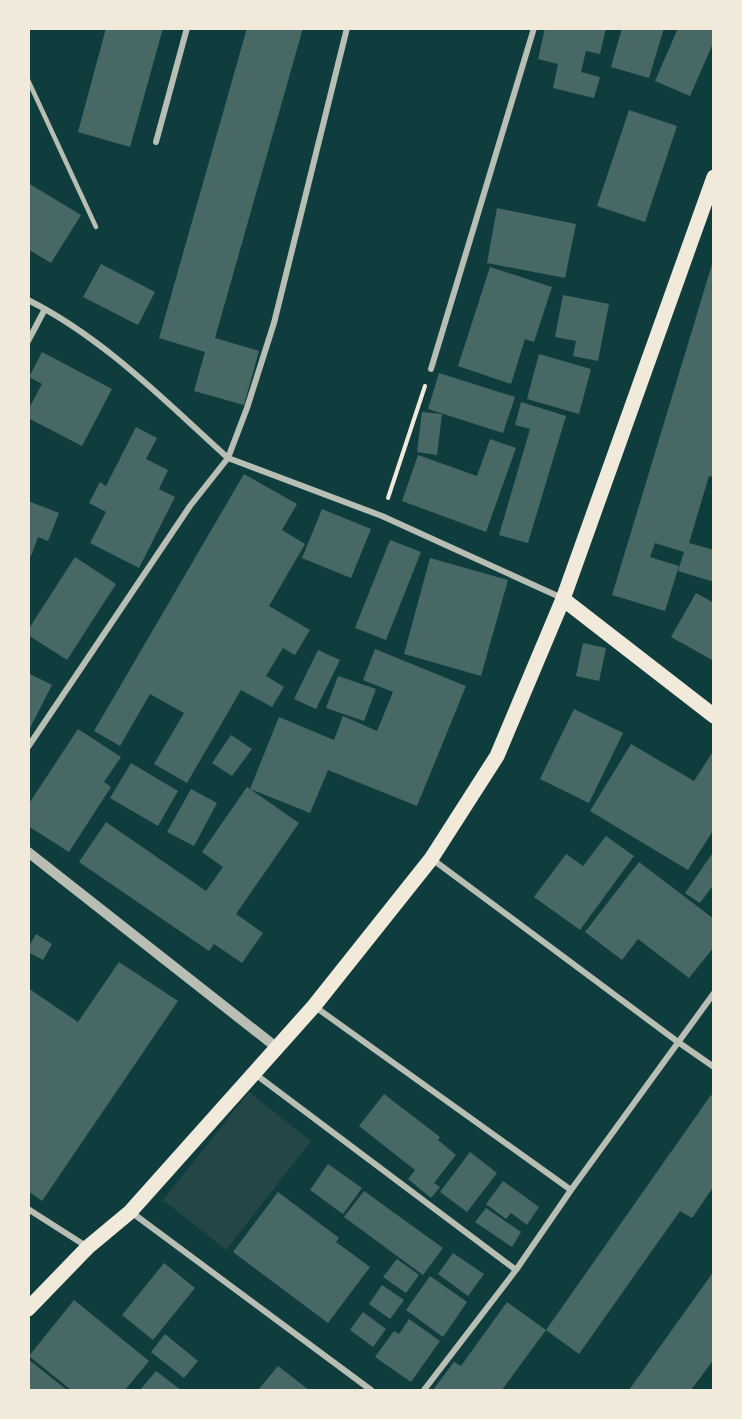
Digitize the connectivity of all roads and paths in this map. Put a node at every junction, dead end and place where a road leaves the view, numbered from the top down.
1 (187, 28) edge
2 (347, 28) edge
3 (534, 28) edge
4 (28, 80) edge
5 (156, 142) dead end
6 (714, 177) edge
7 (96, 227) dead end
8 (28, 300) edge
9 (45, 309) junction
10 (28, 341) edge
11 (431, 369) joint
12 (228, 458) junction
13 (382, 516) junction
14 (563, 599) junction
15 (714, 716) edge
16 (28, 747) edge
17 (28, 852) edge
18 (431, 859) junction
19 (714, 993) edge
20 (314, 1006) junction
21 (678, 1042) junction
22 (276, 1047) junction
23 (714, 1067) edge
24 (254, 1073) junction
25 (571, 1190) junction
26 (28, 1209) edge
27 (130, 1212) junction
28 (88, 1247) junction
29 (516, 1270) junction
30 (28, 1309) edge
31 (370, 1390) edge
32 (424, 1390) edge

1 - 5 street
2 - 12 street
3 - 11 street
4 - 7 lane
6 - 14 main road
8 - 9 street
9 - 10 street
9 - 12 street
11 - 13 path
12 - 13 street
12 - 16 street
13 - 14 street
14 - 15 main road
14 - 18 main road
17 - 22 street
18 - 20 main road
18 - 21 street
19 - 21 street
20 - 22 main road
20 - 25 street
21 - 23 street
21 - 25 street
22 - 24 main road
24 - 27 main road
24 - 29 street
25 - 29 street
26 - 28 street
27 - 28 main road
27 - 31 street
28 - 30 main road
29 - 32 street

